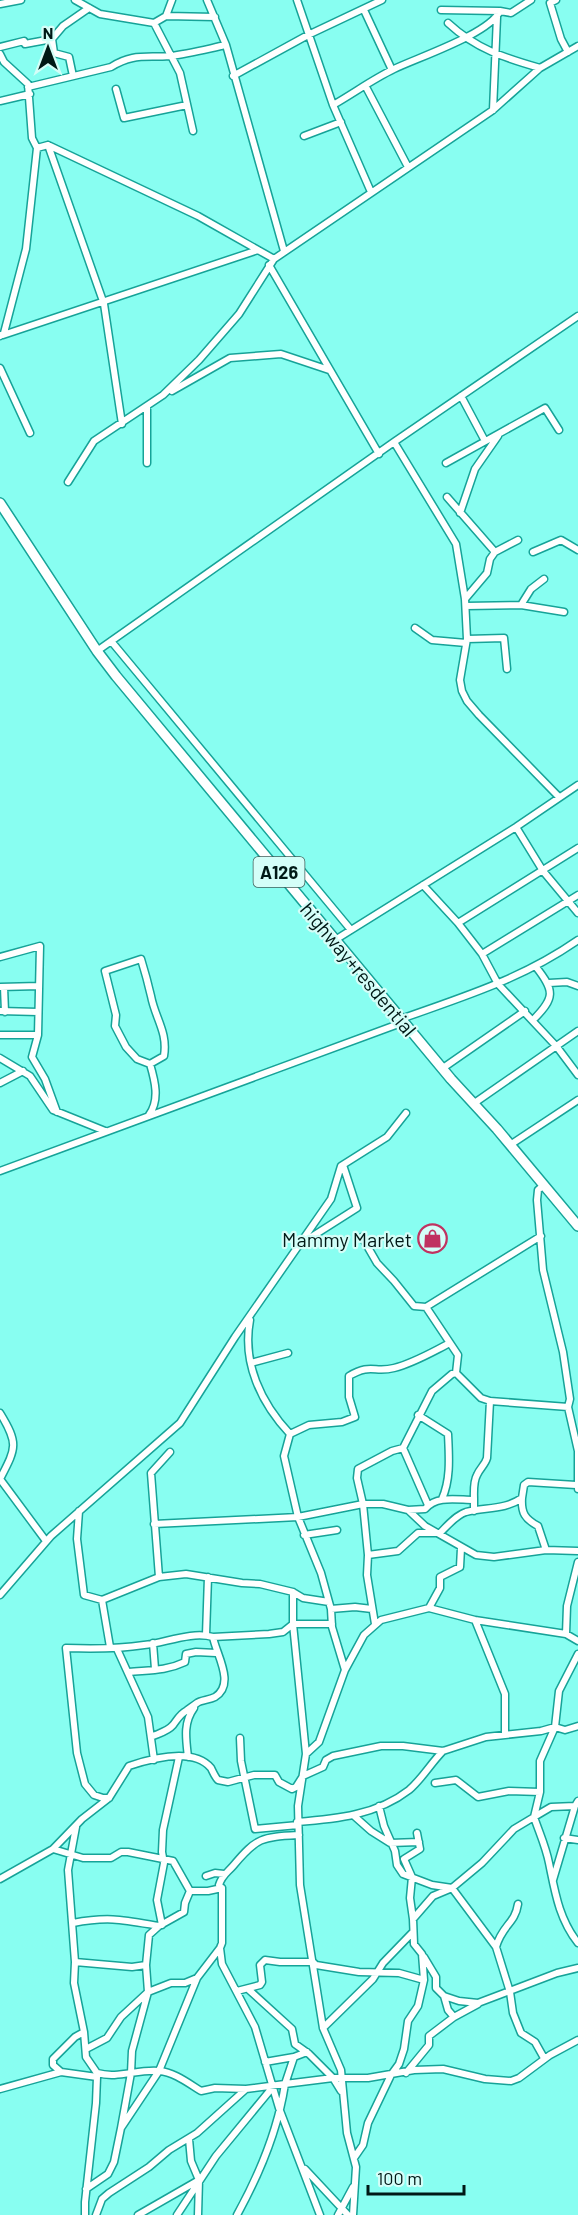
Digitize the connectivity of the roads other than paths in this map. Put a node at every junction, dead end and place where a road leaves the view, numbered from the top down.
1 (21, 0) edge
2 (75, 0) edge
3 (172, 0) edge
4 (207, 0) edge
5 (297, 0) edge
6 (382, 0) edge
7 (531, 0) edge
8 (556, 0) edge
9 (375, 1) edge
10 (0, 4) edge
11 (89, 8) junction
12 (364, 9) junction
13 (441, 10) dead end
14 (498, 14) junction
15 (166, 16) junction
16 (215, 17) junction
17 (154, 22) junction
18 (448, 23) dead end
19 (308, 35) junction
20 (467, 37) junction
21 (52, 39) junction
22 (226, 45) junction
23 (578, 46) edge
24 (0, 47) edge
25 (568, 52) junction
26 (0, 54) edge
27 (494, 54) junction
28 (171, 56) junction
29 (540, 68) junction
30 (392, 70) junction
31 (73, 76) junction
32 (233, 76) junction
33 (366, 87) junction
34 (116, 89) dead end
35 (29, 91) junction
36 (0, 101) edge
37 (188, 105) junction
38 (333, 105) junction
39 (493, 110) junction
40 (340, 122) junction
41 (193, 131) dead end
42 (304, 136) dead end
43 (48, 145) junction
44 (38, 148) junction
45 (408, 167) junction
46 (371, 192) junction
47 (258, 249) junction
48 (284, 251) junction
49 (274, 259) junction
50 (269, 265) junction
51 (103, 301) junction
52 (578, 316) edge
53 (1, 336) edge
54 (0, 368) edge
55 (329, 370) junction
56 (163, 395) junction
57 (461, 396) junction
58 (147, 407) junction
59 (122, 424) junction
60 (559, 430) dead end
61 (30, 433) dead end
62 (500, 433) junction
63 (485, 441) junction
64 (394, 442) junction
65 (379, 454) junction
66 (147, 463) dead end
67 (446, 463) dead end
68 (68, 482) dead end
69 (447, 497) dead end
70 (0, 503) edge
71 (460, 513) junction
72 (518, 540) dead end
73 (578, 550) edge
74 (495, 552) junction
75 (533, 552) dead end
76 (544, 579) dead end
77 (465, 599) junction
78 (521, 605) junction
79 (466, 606) junction
80 (564, 612) dead end
81 (415, 628) dead end
82 (111, 641) junction
83 (466, 641) junction
84 (97, 651) junction
85 (507, 669) dead end
86 (578, 785) edge
87 (559, 797) junction
88 (516, 827) junction
89 (578, 848) edge
90 (543, 871) junction
91 (423, 885) junction
92 (578, 895) edge
93 (569, 901) junction
94 (578, 913) edge
95 (458, 923) junction
96 (351, 930) junction
97 (335, 940) junction
98 (578, 940) edge
99 (482, 954) junction
100 (0, 957) edge
101 (536, 967) junction
102 (549, 983) junction
103 (498, 984) junction
104 (39, 986) junction
105 (578, 986) edge
106 (2, 987) edge
107 (525, 1011) junction
108 (2, 1012) edge
109 (38, 1012) junction
110 (533, 1020) junction
111 (403, 1021) junction
112 (578, 1031) edge
113 (0, 1035) edge
114 (38, 1035) junction
115 (557, 1047) junction
116 (0, 1058) edge
117 (150, 1064) junction
118 (443, 1068) junction
119 (23, 1071) junction
120 (578, 1075) edge
121 (0, 1083) edge
122 (578, 1100) edge
123 (473, 1104) junction
124 (57, 1112) junction
125 (406, 1113) dead end
126 (148, 1116) junction
127 (105, 1131) junction
128 (510, 1145) junction
129 (343, 1165) junction
130 (0, 1171) edge
131 (544, 1185) junction
132 (578, 1226) edge
133 (541, 1236) junction
134 (362, 1237) dead end
135 (301, 1244) junction
136 (426, 1307) junction
137 (251, 1316) junction
138 (450, 1343) junction
139 (288, 1353) dead end
140 (250, 1364) junction
141 (456, 1373) junction
142 (578, 1393) edge
143 (570, 1399) junction
144 (490, 1401) junction
145 (568, 1407) junction
146 (0, 1413) edge
147 (418, 1415) junction
148 (575, 1420) edge
149 (290, 1434) junction
150 (403, 1448) junction
151 (170, 1452) dead end
152 (0, 1479) edge
153 (577, 1486) edge
154 (522, 1498) junction
155 (442, 1499) junction
156 (474, 1500) junction
157 (363, 1504) junction
158 (428, 1506) junction
159 (408, 1510) junction
160 (79, 1511) junction
161 (474, 1511) junction
162 (298, 1517) junction
163 (154, 1524) junction
164 (337, 1530) dead end
165 (440, 1533) junction
166 (304, 1535) junction
167 (46, 1541) junction
168 (461, 1548) junction
169 (546, 1550) junction
170 (578, 1551) edge
171 (368, 1555) junction
172 (578, 1562) edge
173 (159, 1577) junction
174 (208, 1577) junction
175 (293, 1592) junction
176 (0, 1595) edge
177 (102, 1600) junction
178 (330, 1606) junction
179 (429, 1608) junction
180 (372, 1609) junction
181 (475, 1620) junction
182 (293, 1624) junction
183 (332, 1624) junction
184 (375, 1624) junction
185 (566, 1634) junction
186 (209, 1636) junction
187 (578, 1641) edge
188 (153, 1643) junction
189 (113, 1648) junction
190 (216, 1653) junction
191 (578, 1654) edge
192 (155, 1669) junction
193 (345, 1670) junction
194 (129, 1672) junction
195 (194, 1707) junction
196 (578, 1726) edge
197 (555, 1727) junction
198 (505, 1734) junction
199 (153, 1736) junction
200 (240, 1738) dead end
201 (443, 1751) junction
202 (306, 1754) junction
203 (179, 1757) junction
204 (188, 1757) junction
205 (154, 1760) junction
206 (245, 1776) junction
207 (303, 1776) junction
208 (435, 1783) dead end
209 (540, 1792) junction
210 (109, 1798) junction
211 (577, 1804) edge
212 (379, 1806) junction
213 (353, 1815) junction
214 (534, 1817) junction
215 (297, 1824) junction
216 (77, 1825) junction
217 (417, 1833) dead end
218 (299, 1835) junction
219 (564, 1838) junction
220 (578, 1840) edge
221 (419, 1842) junction
222 (390, 1843) junction
223 (53, 1849) junction
224 (70, 1854) junction
225 (164, 1858) junction
226 (224, 1874) junction
227 (207, 1876) dead end
228 (412, 1877) junction
229 (0, 1879) edge
230 (552, 1884) junction
231 (222, 1888) junction
232 (452, 1888) junction
233 (190, 1891) junction
234 (518, 1904) dead end
235 (413, 1919) junction
236 (73, 1923) junction
237 (161, 1925) junction
238 (413, 1932) junction
239 (577, 1940) edge
240 (496, 1947) junction
241 (220, 1948) junction
242 (422, 1953) junction
243 (75, 1962) junction
244 (312, 1962) junction
245 (146, 1965) junction
246 (578, 1968) edge
247 (377, 1972) junction
248 (197, 1978) junction
249 (424, 1980) junction
250 (248, 1989) junction
251 (237, 1991) junction
252 (148, 1992) junction
253 (510, 1992) junction
254 (444, 1996) junction
255 (478, 2003) junction
256 (454, 2018) junction
257 (323, 2028) junction
258 (84, 2032) junction
259 (578, 2040) edge
260 (86, 2049) junction
261 (307, 2052) junction
262 (294, 2057) junction
263 (544, 2058) junction
264 (265, 2062) junction
265 (159, 2071) junction
266 (61, 2072) junction
267 (131, 2073) junction
268 (406, 2073) junction
269 (97, 2075) junction
270 (391, 2075) junction
271 (333, 2078) junction
272 (342, 2079) junction
273 (285, 2084) junction
274 (273, 2087) junction
275 (0, 2089) edge
276 (246, 2089) junction
277 (344, 2094) junction
278 (279, 2108) junction
279 (121, 2128) junction
280 (189, 2139) junction
281 (354, 2158) junction
282 (304, 2167) junction
283 (199, 2180) junction
284 (354, 2184) junction
285 (86, 2189) junction
286 (342, 2209) junction
287 (85, 2215) edge
288 (96, 2215) edge
289 (138, 2215) edge
290 (177, 2215) edge
291 (198, 2215) edge
292 (237, 2215) edge
293 (320, 2215) edge
294 (338, 2215) edge
295 (348, 2215) edge
296 (353, 2215) edge

1 - 10 street
2 - 11 street
3 - 15 street
4 - 16 street
5 - 19 street
6 - 9 street
7 - 14 street
8 - 25 street
9 - 12 street
11 - 17 street
11 - 21 street
12 - 19 street
12 - 30 street
13 - 14 street
14 - 20 street
14 - 27 street
15 - 16 street
15 - 17 street
16 - 22 street
17 - 28 street
18 - 20 street
19 - 32 street
19 - 38 street
20 - 27 street
20 - 30 street
21 - 24 street
21 - 31 street
22 - 28 street
22 - 32 street
23 - 25 street
25 - 29 street
26 - 35 street
27 - 29 street
27 - 39 street
28 - 31 street
28 - 37 street
29 - 39 street
30 - 33 street
31 - 35 street
32 - 48 street
33 - 38 street
33 - 45 street
34 - 37 street
35 - 36 street
35 - 44 street
37 - 41 street
38 - 40 street
39 - 45 street
40 - 42 street
40 - 46 street
43 - 44 street
43 - 47 street
43 - 51 street
44 - 53 street
45 - 46 street
46 - 48 street
47 - 49 street
47 - 51 street
48 - 49 street
49 - 50 street
50 - 55 street
50 - 56 street
51 - 53 street
51 - 59 street
52 - 57 street
54 - 61 street
55 - 56 street
55 - 65 street
56 - 58 street
57 - 63 street
57 - 64 street
58 - 59 street
58 - 66 street
59 - 68 street
60 - 62 street
62 - 63 street
62 - 71 street
63 - 67 street
64 - 65 street
64 - 77 street
65 - 82 street
69 - 71 street
70 - 84 highway, highway+resdential / A126
71 - 74 street
72 - 74 street
73 - 75 street
74 - 77 street
76 - 78 street
77 - 79 street
78 - 79 street
78 - 80 street
79 - 83 street
81 - 83 street
82 - 84 street
82 - 96 street
83 - 85 street
83 - 87 street
84 - 97 highway, highway+resdential / A126
86 - 87 street
87 - 88 street
88 - 90 street
88 - 91 street
89 - 90 street
90 - 93 street
90 - 95 street
91 - 95 street
91 - 96 street
92 - 93 street
93 - 94 street
93 - 99 street
95 - 99 street
96 - 97 street
97 - 111 highway, highway+resdential / A126
98 - 101 street
99 - 103 street
100 - 104 street
101 - 102 street
101 - 103 street
102 - 105 street
102 - 110 street
103 - 107 street
103 - 111 street
104 - 106 street
104 - 109 street
106 - 108 street
107 - 110 street
107 - 118 street
108 - 109 street
109 - 114 street
110 - 115 street
111 - 118 highway, highway+resdential / A126
111 - 126 street
112 - 115 street
113 - 114 street
114 - 124 street
115 - 120 street
115 - 123 street
116 - 119 street
117 - 117 street
117 - 126 street
118 - 123 highway, highway+resdential / A126
119 - 121 street
119 - 124 street
122 - 128 street
123 - 128 highway, highway+resdential / A126
124 - 127 street
125 - 129 street
126 - 127 street
127 - 130 street
128 - 131 highway, highway+resdential / A126
129 - 135 street
129 - 135 street
131 - 132 highway, highway+resdential / A126
131 - 133 street
133 - 136 street
133 - 143 street
134 - 136 street
135 - 137 street
136 - 138 street
137 - 140 street
137 - 160 street
138 - 141 street
138 - 149 street
139 - 140 street
140 - 149 street
141 - 144 street
141 - 147 street
142 - 143 street
143 - 145 street
144 - 145 street
144 - 156 street
145 - 148 street
146 - 152 street
147 - 150 street
147 - 155 street
148 - 153 street
149 - 162 street
150 - 157 street
150 - 158 street
151 - 163 street
152 - 167 street
153 - 154 street
154 - 161 street
154 - 169 street
155 - 156 street
155 - 158 street
156 - 161 street
157 - 159 street
157 - 162 street
157 - 171 street
158 - 159 street
159 - 165 street
160 - 167 street
160 - 177 street
161 - 165 street
162 - 163 street
162 - 166 street
163 - 173 street
164 - 166 street
165 - 168 street
165 - 171 street
166 - 178 street
167 - 176 street
168 - 169 street
168 - 179 street
169 - 170 street
171 - 180 street
172 - 185 street
173 - 174 street
173 - 177 street
174 - 175 street
174 - 186 street
175 - 178 street
175 - 182 street
177 - 189 street
178 - 180 street
178 - 183 street
179 - 181 street
179 - 184 street
180 - 184 street
181 - 185 street
181 - 198 street
182 - 183 street
182 - 186 street
182 - 202 street
183 - 193 street
184 - 193 street
185 - 187 street
186 - 188 street
186 - 190 street
188 - 189 street
188 - 192 street
189 - 194 street
189 - 210 street
190 - 192 street
190 - 195 street
191 - 197 street
192 - 194 street
193 - 202 street
194 - 199 street
195 - 199 street
195 - 204 street
196 - 197 street
197 - 198 street
197 - 209 street
198 - 201 street
199 - 205 street
200 - 206 street
201 - 207 street
201 - 212 street
202 - 207 street
203 - 204 street
203 - 205 street
203 - 225 street
204 - 206 street
205 - 210 street
206 - 207 street
206 - 215 street
207 - 215 street
208 - 209 street
209 - 214 street
210 - 216 street
211 - 214 street
211 - 219 street
212 - 213 street
212 - 222 street
213 - 215 street
213 - 222 street
214 - 230 street
214 - 232 street
215 - 218 street
216 - 223 street
216 - 224 street
217 - 221 street
218 - 226 street
218 - 244 street
219 - 220 street
219 - 230 street
221 - 222 street
221 - 228 street
222 - 228 street
223 - 224 street
223 - 229 street
224 - 225 street
224 - 236 street
225 - 233 street
225 - 237 street
226 - 227 street
226 - 231 street
228 - 232 street
228 - 235 street
230 - 239 street
231 - 233 street
231 - 241 street
232 - 235 street
232 - 240 street
233 - 237 street
234 - 240 street
235 - 238 street
236 - 237 street
236 - 243 street
237 - 245 street
238 - 242 street
238 - 247 street
240 - 253 street
241 - 248 street
241 - 251 street
242 - 249 street
242 - 254 street
243 - 245 street
243 - 258 street
244 - 247 street
244 - 250 street
244 - 257 street
245 - 252 street
246 - 253 street
247 - 249 street
247 - 257 street
248 - 252 street
248 - 265 street
249 - 270 street
250 - 251 street
250 - 261 street
251 - 264 street
252 - 260 street
252 - 267 street
253 - 255 street
253 - 263 street
254 - 255 street
254 - 256 street
255 - 256 street
256 - 268 street
257 - 272 street
258 - 260 street
258 - 266 street
259 - 263 street
260 - 269 street
261 - 262 street
261 - 271 street
262 - 264 street
262 - 273 street
263 - 268 street
264 - 274 street
265 - 267 street
265 - 276 street
265 - 279 street
266 - 269 street
266 - 275 street
267 - 269 street
267 - 279 street
268 - 270 street
269 - 285 street
270 - 272 street
270 - 281 street
271 - 272 street
271 - 273 street
271 - 277 street
272 - 277 street
273 - 274 street
273 - 278 street
274 - 276 street
274 - 278 street
274 - 283 street
276 - 280 street
277 - 281 street
278 - 282 street
278 - 292 street
279 - 285 street
280 - 283 street
280 - 288 street
281 - 284 street
282 - 286 street
282 - 293 street
283 - 289 street
283 - 290 street
283 - 291 street
284 - 286 street
284 - 296 street
285 - 287 street
286 - 294 street
286 - 295 street

